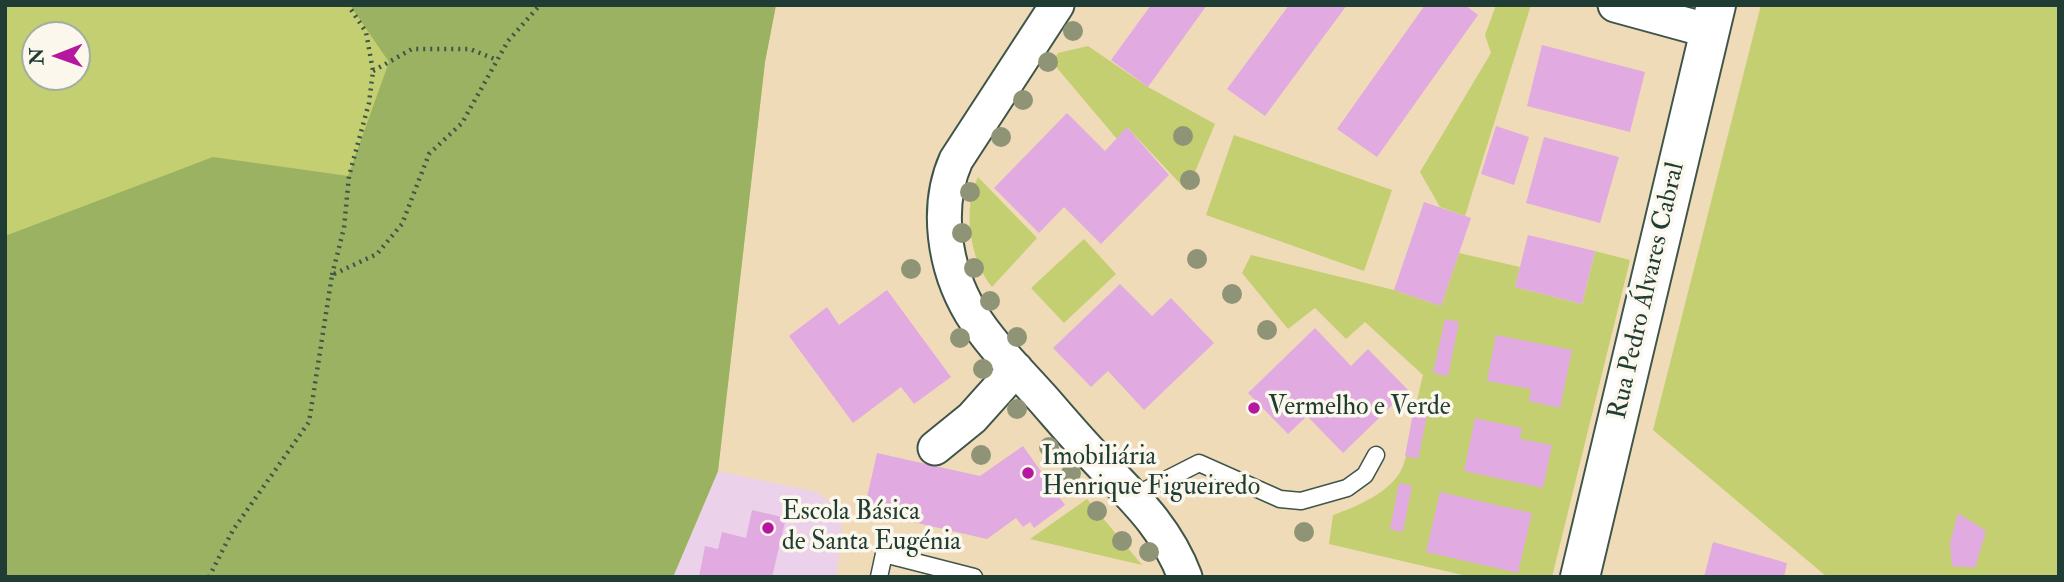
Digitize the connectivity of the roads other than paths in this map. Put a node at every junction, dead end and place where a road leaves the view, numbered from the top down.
1 (1057, 5) edge
2 (1615, 5) edge
3 (1713, 18) edge
4 (1016, 369) junction
5 (935, 448) dead end
6 (1376, 455) dead end
7 (1134, 496) junction
8 (879, 577) edge
9 (974, 577) edge
10 (1185, 577) edge
11 (1580, 577) edge

1 - 4 street
2 - 3 street
3 - 11 main road, Rua Pedro Álvares Cabral
4 - 5 street
4 - 7 street
6 - 7 lane
7 - 10 street
8 - 9 lane

